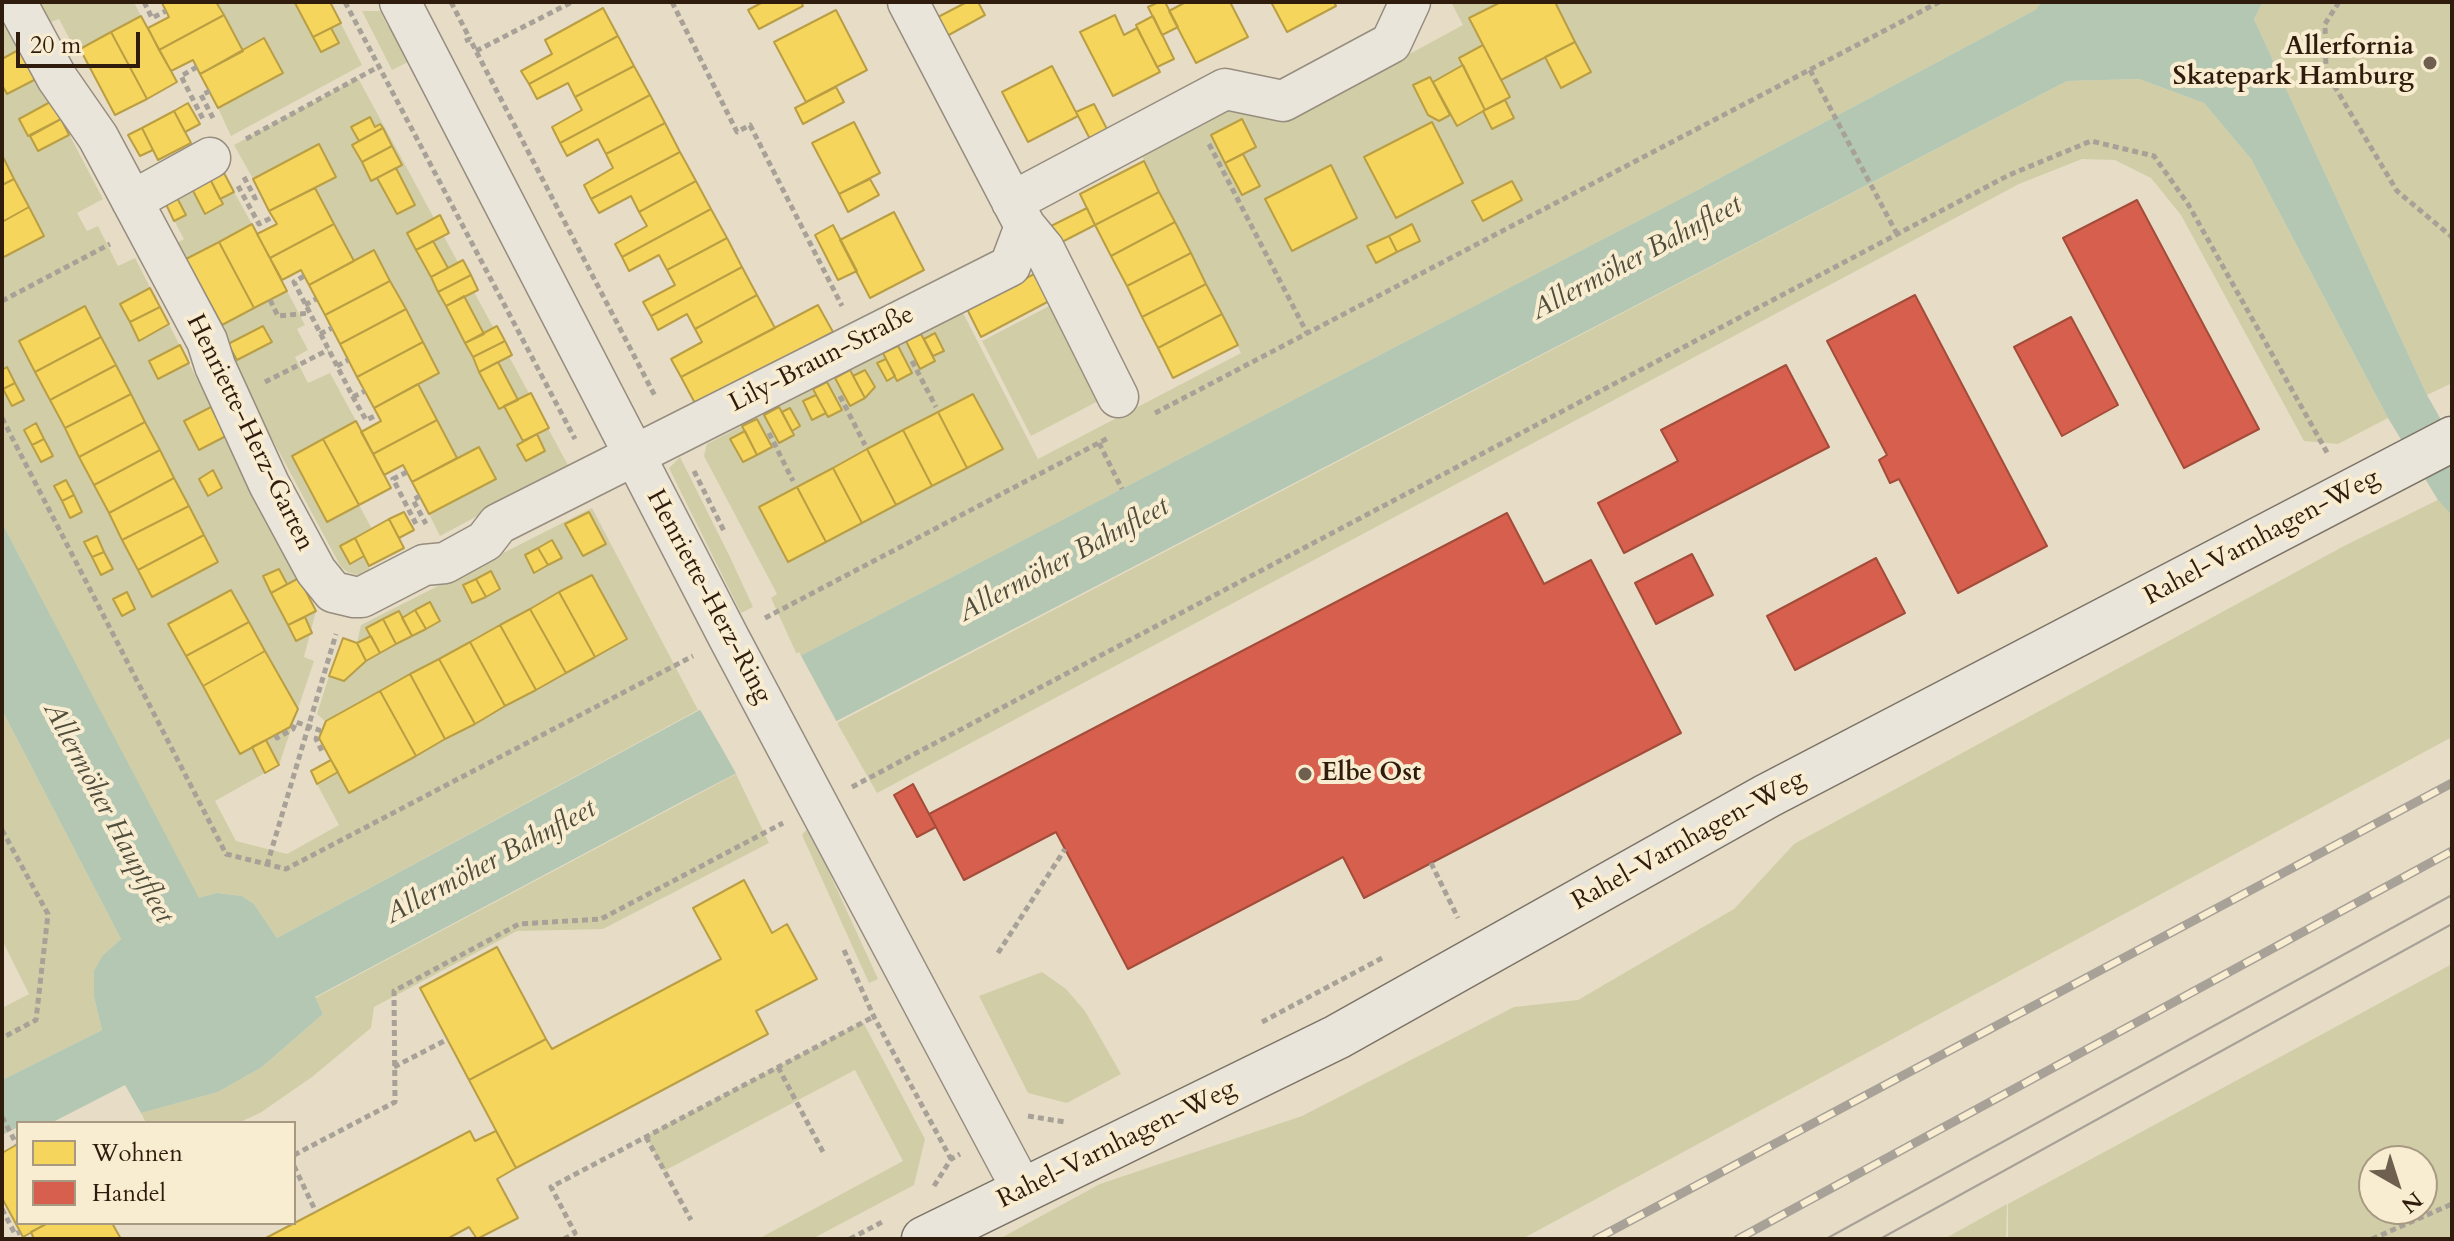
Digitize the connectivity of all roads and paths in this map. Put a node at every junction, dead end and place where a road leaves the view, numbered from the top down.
1 (16, 2) edge
2 (144, 2) edge
3 (345, 2) edge
4 (400, 2) edge
5 (451, 2) edge
6 (572, 2) edge
7 (672, 2) edge
8 (908, 2) edge
9 (1410, 2) edge
10 (1939, 2) edge
11 (2339, 2) edge
12 (166, 11) dead end
13 (470, 39) dead end
14 (197, 67) dead end
15 (378, 67) junction
16 (1810, 70) junction
17 (1205, 135) dead end
18 (215, 155) junction
19 (273, 217) dead end
20 (133, 221) junction
21 (1897, 234) junction
22 (1023, 236) junction
23 (2452, 237) edge
24 (304, 276) dead end
25 (316, 299) dead end
26 (270, 300) dead end
27 (2, 301) edge
28 (305, 305) junction
29 (310, 313) junction
30 (332, 328) dead end
31 (877, 333) junction
32 (1307, 333) junction
33 (320, 334) junction
34 (328, 350) junction
35 (348, 360) dead end
36 (821, 361) junction
37 (337, 366) junction
38 (365, 391) dead end
39 (353, 397) junction
40 (751, 397) junction
41 (232, 399) junction
42 (936, 407) dead end
43 (377, 415) dead end
44 (1128, 415) junction
45 (2, 418) edge
46 (675, 435) junction
47 (2452, 439) edge
48 (1099, 443) junction
49 (865, 445) dead end
50 (634, 455) junction
51 (407, 472) dead end
52 (595, 476) junction
53 (793, 481) dead end
54 (2358, 488) junction
55 (1122, 489) dead end
56 (729, 541) dead end
57 (437, 565) junction
58 (757, 606) dead end
59 (322, 627) dead end
60 (714, 645) junction
61 (308, 726) junction
62 (276, 735) dead end
63 (325, 749) dead end
64 (820, 808) junction
65 (2, 830) edge
66 (1065, 849) dead end
67 (1431, 863) dead end
68 (267, 865) junction
69 (1458, 918) dead end
70 (842, 944) dead end
71 (998, 953) dead end
72 (918, 993) junction
73 (874, 1017) junction
74 (2, 1038) edge
75 (448, 1039) dead end
76 (394, 1067) junction
77 (778, 1067) junction
78 (2, 1117) edge
79 (646, 1136) junction
80 (16, 1143) edge
81 (823, 1152) dead end
82 (296, 1154) edge
83 (951, 1159) dead end
84 (296, 1170) edge
85 (1022, 1189) junction
86 (2452, 1204) edge
87 (316, 1212) dead end
88 (3, 1213) edge
89 (691, 1220) dead end
90 (20, 1232) dead end
91 (564, 1239) edge
92 (924, 1239) edge
93 (2372, 1239) edge

1 - 20 street, Henriette-Herz-Garten
2 - 12 path
3 - 15 path
4 - 50 street, Henriette-Herz-Ring
5 - 13 path
6 - 46 path
7 - 31 path
8 - 22 street
9 - 22 street, Lily-Braun-Straße
10 - 16 path
11 - 23 path
14 - 18 path
15 - 18 path
15 - 52 path
16 - 21 path
16 - 32 path
17 - 32 path
18 - 19 path
18 - 20 street
20 - 27 path
20 - 41 street, Henriette-Herz-Garten
21 - 54 path
21 - 64 path
22 - 31 street, Lily-Braun-Straße
22 - 44 street
24 - 28 path
25 - 28 path
26 - 29 path
28 - 29 path
29 - 33 path
30 - 33 path
31 - 36 street, Lily-Braun-Straße
31 - 42 path
32 - 44 path
33 - 34 path
34 - 37 path
34 - 41 path
35 - 37 path
36 - 40 street, Lily-Braun-Straße
36 - 49 path
37 - 39 path
38 - 39 path
39 - 43 path
40 - 46 street, Lily-Braun-Straße
40 - 53 path
41 - 57 street, Henriette-Herz-Garten
44 - 48 path
45 - 68 path
46 - 50 street, Lily-Braun-Straße
46 - 56 path
47 - 54 street, Rahel-Varnhagen-Weg
48 - 55 path
48 - 58 path
50 - 52 street, Henriette-Herz-Garten
50 - 60 street, Henriette-Herz-Ring
51 - 57 path
52 - 57 street, Henriette-Herz-Garten
54 - 85 street, Rahel-Varnhagen-Weg
59 - 61 path
60 - 64 street, Henriette-Herz-Ring
60 - 68 path, Henriette-Herz-Ring
61 - 62 path
61 - 63 path
61 - 68 path
64 - 72 street, Henriette-Herz-Ring
64 - 76 path
65 - 74 path
66 - 71 path
67 - 69 path
70 - 73 path
72 - 73 path
72 - 85 street, Henriette-Herz-Ring
73 - 77 path
73 - 83 path
75 - 76 path
76 - 82 path
77 - 79 path
77 - 81 path
78 - 80 path
79 - 89 path
79 - 91 path
84 - 87 path
85 - 92 street, Rahel-Varnhagen-Weg
86 - 93 path
88 - 90 path

